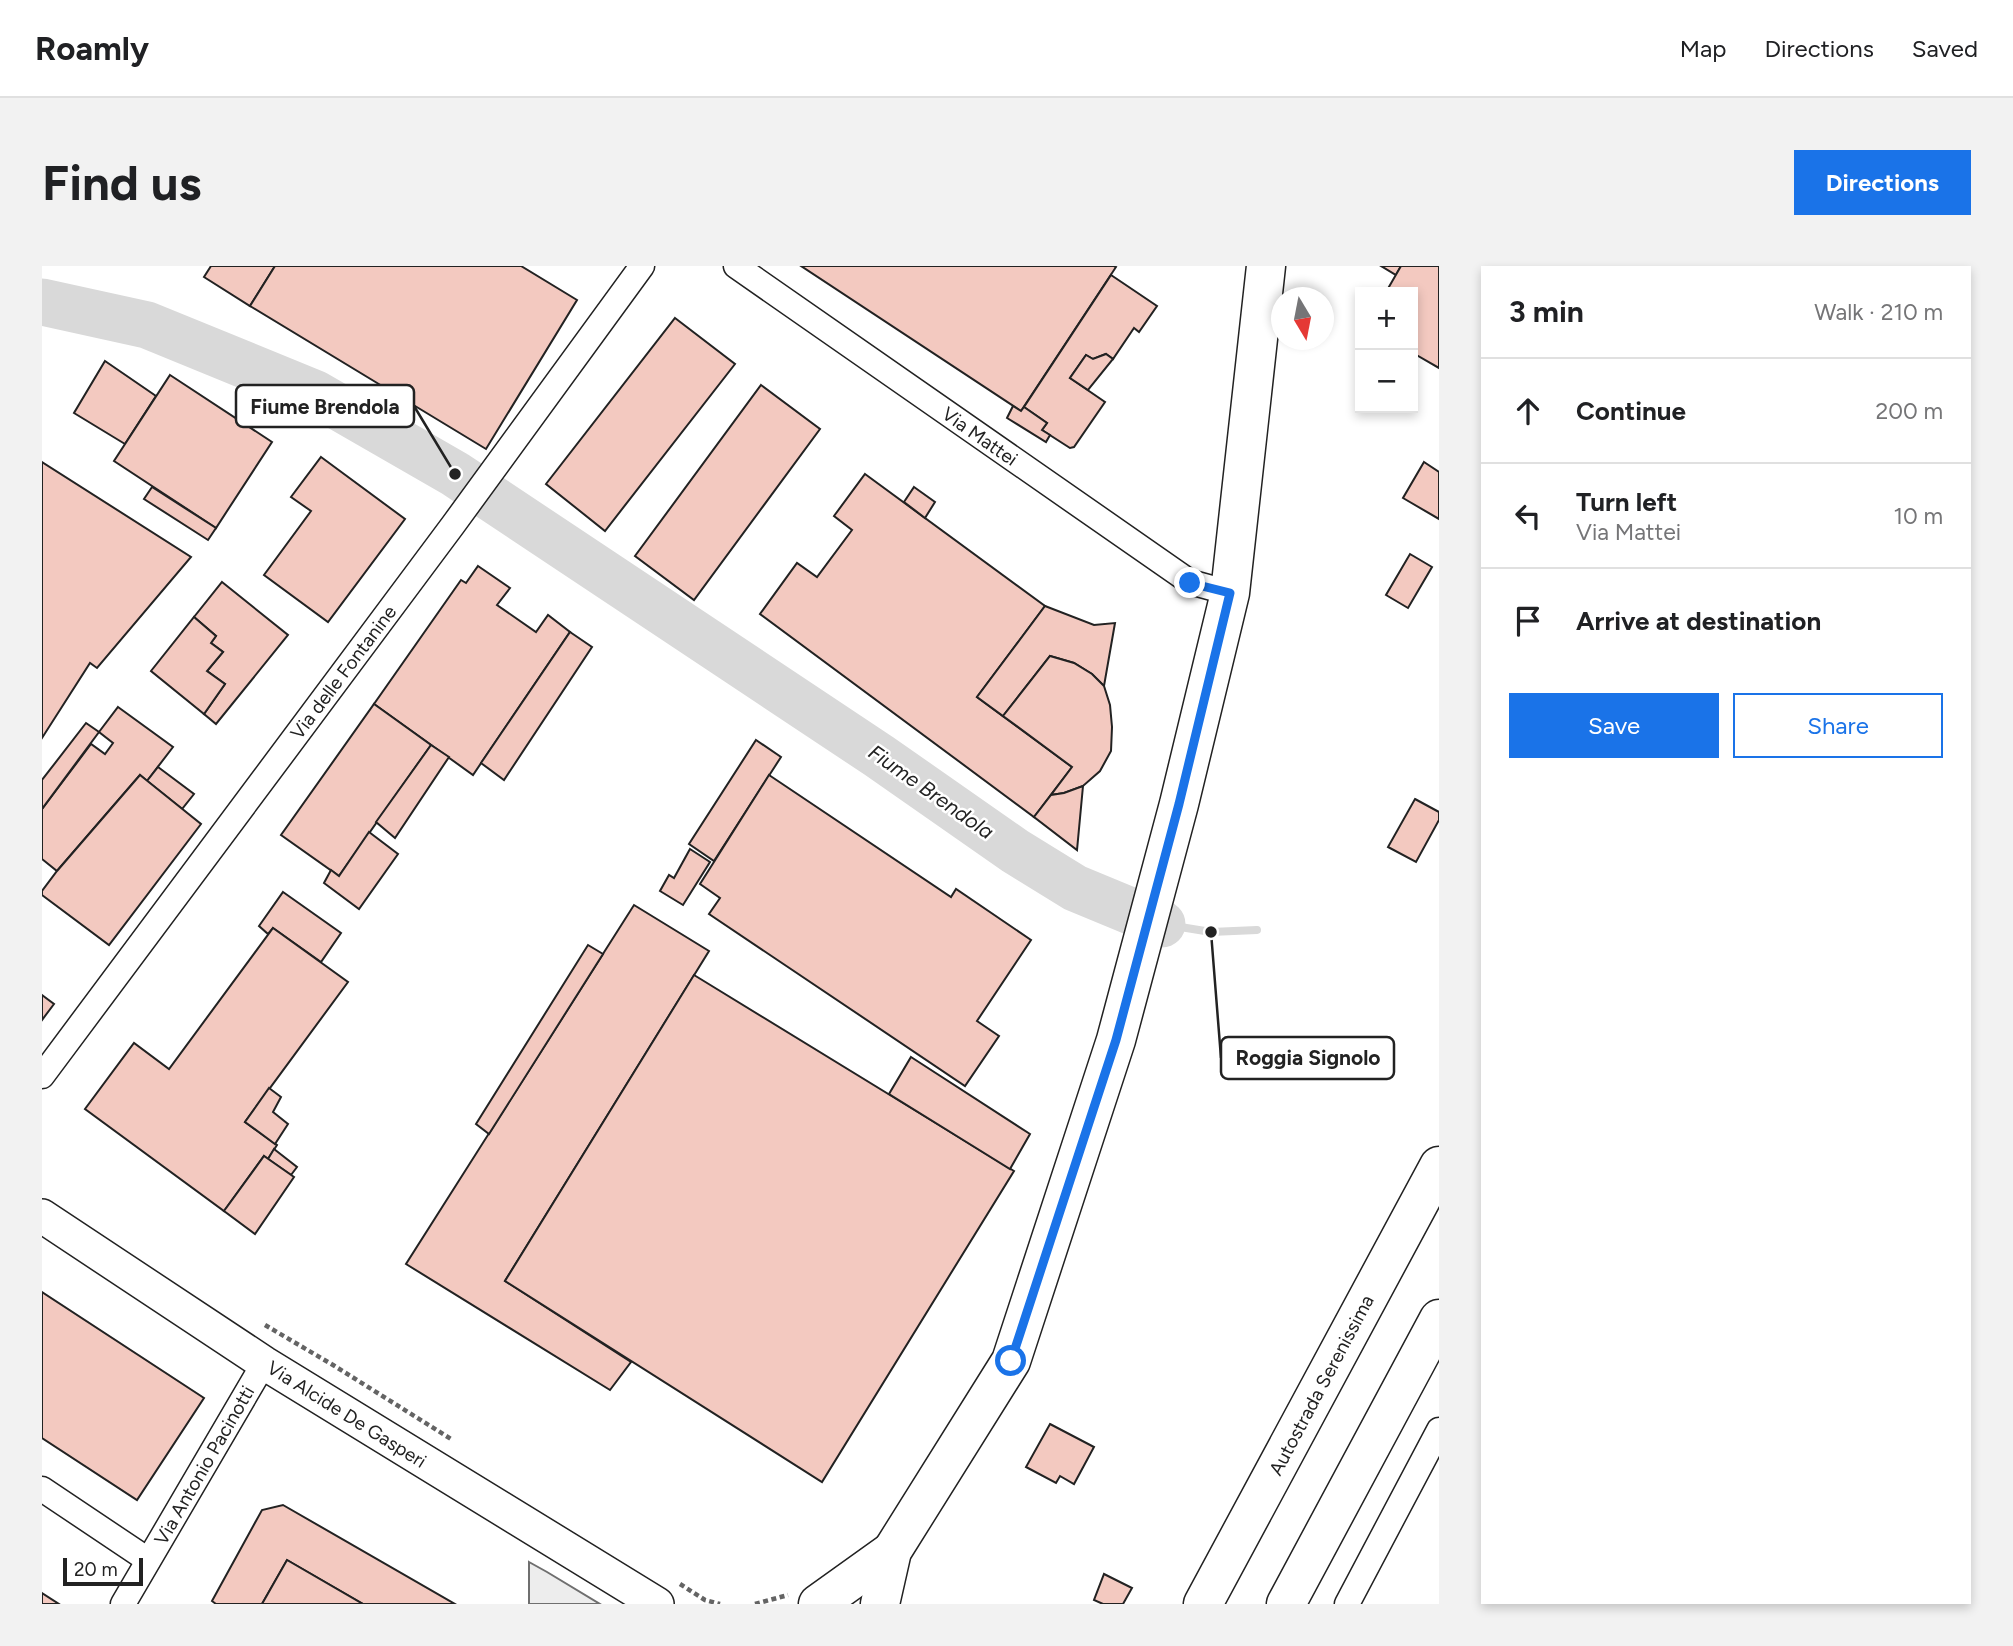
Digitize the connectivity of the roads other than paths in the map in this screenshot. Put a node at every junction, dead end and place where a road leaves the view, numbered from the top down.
1 (642, 266) edge
2 (736, 266) edge
3 (1266, 266) edge
4 (1230, 593) junction
5 (42, 1076) edge
6 (1439, 1166) edge
7 (42, 1216) edge
8 (1439, 1319) edge
9 (264, 1363) junction
10 (1439, 1430) edge
11 (42, 1489) edge
12 (892, 1551) junction
13 (148, 1560) junction
14 (668, 1594) edge
15 (123, 1604) edge
16 (818, 1604) edge
17 (880, 1604) edge
18 (1203, 1604) edge
19 (1286, 1604) edge
20 (1347, 1604) edge

1 - 5 street, Via delle Fontanine
2 - 4 street, Via Mattei
3 - 4 main road
4 - 12 main road
6 - 18 main road, Autostrada Serenissima
7 - 9 main road, Via Alcide De Gasperi
8 - 19 main road
9 - 13 street, Via Antonio Pacinotti
9 - 14 main road, Via Alcide De Gasperi
10 - 20 street
11 - 13 street
12 - 16 main road
12 - 17 main road
13 - 15 street, Via Antonio Pacinotti

